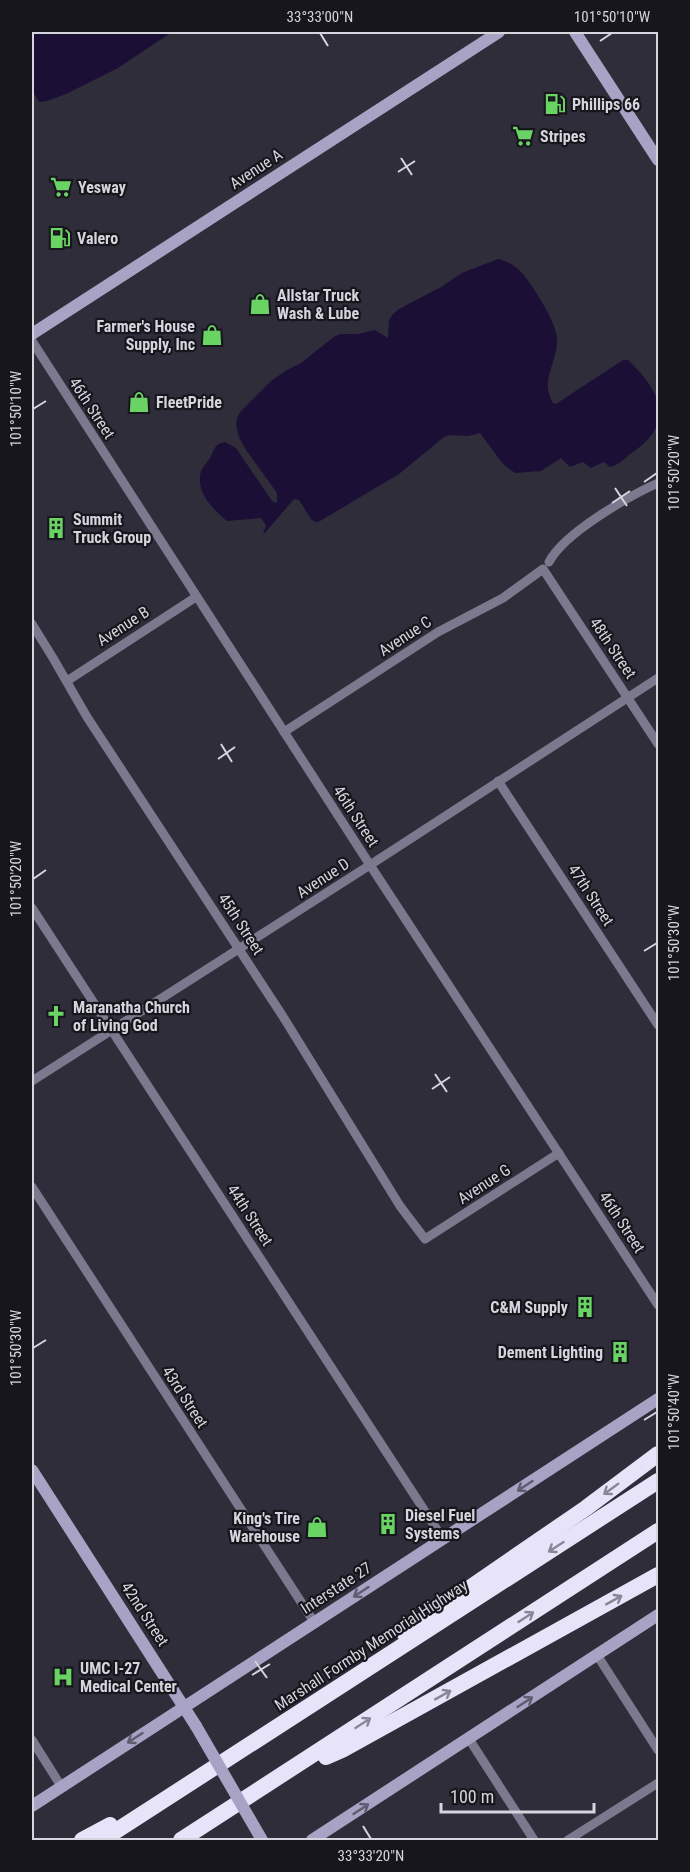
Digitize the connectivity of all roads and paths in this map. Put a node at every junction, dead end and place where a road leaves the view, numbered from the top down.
1 (499, 32) edge
2 (575, 32) edge
3 (658, 160) edge
4 (32, 334) edge
5 (32, 341) edge
6 (658, 483) edge
7 (546, 566) junction
8 (196, 597) junction
9 (32, 624) edge
10 (658, 678) edge
11 (67, 681) junction
12 (628, 698) junction
13 (284, 732) junction
14 (658, 744) edge
15 (498, 781) junction
16 (370, 865) junction
17 (32, 908) edge
18 (239, 950) junction
19 (658, 1025) edge
20 (111, 1030) junction
21 (32, 1082) edge
22 (559, 1154) junction
23 (32, 1187) edge
24 (425, 1239) joint
25 (658, 1305) edge
26 (658, 1399) edge
27 (658, 1455) edge
28 (32, 1470) edge
29 (658, 1481) edge
30 (658, 1531) edge
31 (443, 1539) junction
32 (658, 1575) edge
33 (658, 1615) edge
34 (314, 1622) junction
35 (597, 1655) junction
36 (184, 1707) junction
37 (469, 1739) junction
38 (32, 1740) edge
39 (257, 1740) junction
40 (658, 1750) edge
41 (201, 1776) junction
42 (279, 1778) junction
43 (658, 1782) edge
44 (61, 1786) junction
45 (32, 1806) edge
46 (82, 1840) edge
47 (102, 1840) edge
48 (181, 1840) edge
49 (262, 1840) edge
50 (312, 1840) edge
51 (534, 1840) edge
52 (568, 1840) edge

1 - 4 main road, Avenue A
2 - 3 main road
5 - 8 street, 46th Street
6 - 7 street, Avenue C
7 - 12 street, 48th Street
7 - 13 street, Avenue C
8 - 11 street, Avenue B
8 - 13 street, 46th Street
9 - 11 street, 45th Street
10 - 12 street, Avenue D
11 - 18 street, 45th Street
12 - 14 street, 48th Street
12 - 15 street, Avenue D
13 - 16 street, 46th Street
15 - 16 street, Avenue D
15 - 19 street, 47th Street
16 - 18 street, Avenue D
16 - 22 street, 46th Street
17 - 20 street, 44th Street
18 - 20 street, Avenue D
18 - 24 street, 45th Street
20 - 21 street, Avenue D
20 - 31 street, 44th Street
22 - 24 street, Avenue G
22 - 25 street, 46th Street
23 - 34 street, 43rd Street
26 -> 31 main road, Interstate 27
27 -> 39 highway
28 - 36 main road, 42nd Street
29 -> 39 highway, Marshall Formby Memorial Highway
42 -> 30 highway
31 -> 34 main road, Interstate 27
42 -> 32 highway
33 - 35 main road
34 - 36 main road, Interstate 27
37 -> 35 main road
35 - 40 street
36 -> 44 main road, Interstate 27
36 - 49 main road, 42nd Street, bridge
50 -> 37 main road
37 - 51 street
38 - 44 street
39 - 41 highway, Marshall Formby Memorial Highway
41 - 46 highway
41 - 47 highway, Marshall Formby Memorial Highway
42 - 48 highway
43 - 52 street
44 - 45 main road, Interstate 27

